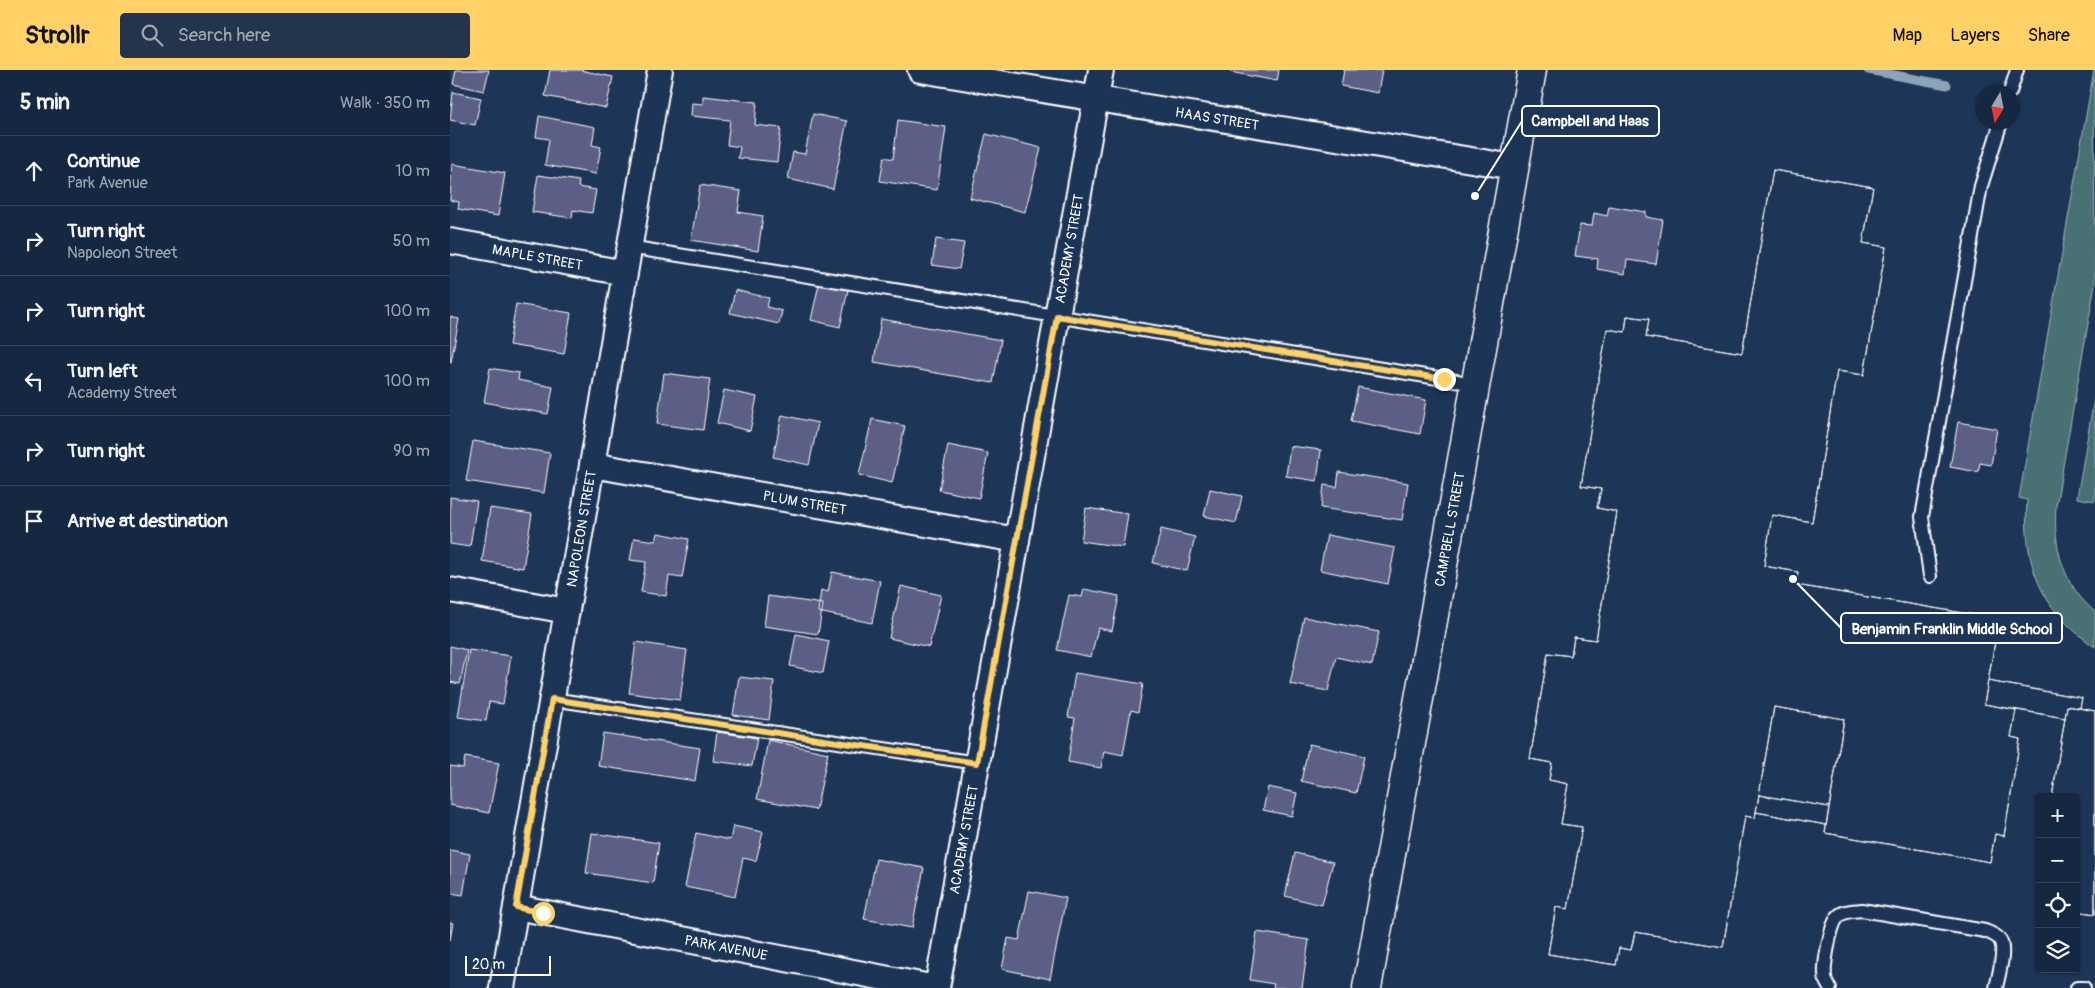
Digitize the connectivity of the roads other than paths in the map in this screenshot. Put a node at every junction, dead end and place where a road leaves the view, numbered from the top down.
1 (660, 70) edge
2 (920, 70) edge
3 (1101, 70) edge
4 (1532, 70) edge
5 (2017, 70) edge
6 (2012, 85) edge
7 (1096, 98) junction
8 (1998, 130) edge
9 (1514, 167) junction
10 (450, 241) edge
11 (629, 246) junction
12 (625, 273) junction
13 (1057, 316) junction
14 (1475, 384) junction
15 (592, 465) junction
16 (1017, 540) junction
17 (1930, 576) dead end
18 (450, 590) edge
19 (567, 611) junction
20 (552, 699) junction
21 (977, 763) junction
22 (516, 907) junction
23 (502, 988) edge
24 (936, 988) edge
25 (1367, 988) edge
26 (1830, 988) edge
27 (1996, 988) edge
28 (2077, 988) edge
29 (2084, 988) edge

1 - 11 street, NAPOLEON STREET
2 - 7 street, HAAS STREET
3 - 7 street, ACADEMY STREET
4 - 9 main road, CAMPBELL STREET
5 - 6 lane
7 - 9 street, HAAS STREET
7 - 13 street, ACADEMY STREET
8 - 17 lane
9 - 14 main road, CAMPBELL STREET
10 - 12 street, MAPLE STREET
11 - 12 street, NAPOLEON STREET
11 - 13 lane
12 - 15 street, NAPOLEON STREET
13 - 14 lane
13 - 16 street, ACADEMY STREET
14 - 25 main road, CAMPBELL STREET
15 - 16 street, PLUM STREET
15 - 19 street, NAPOLEON STREET
16 - 21 street, ACADEMY STREET
18 - 19 street
19 - 20 street, NAPOLEON STREET
20 - 21 lane
20 - 22 street, NAPOLEON STREET
21 - 24 street, ACADEMY STREET
22 - 23 street, NAPOLEON STREET
22 - 24 street, PARK AVENUE
26 - 27 lane
28 - 29 lane

